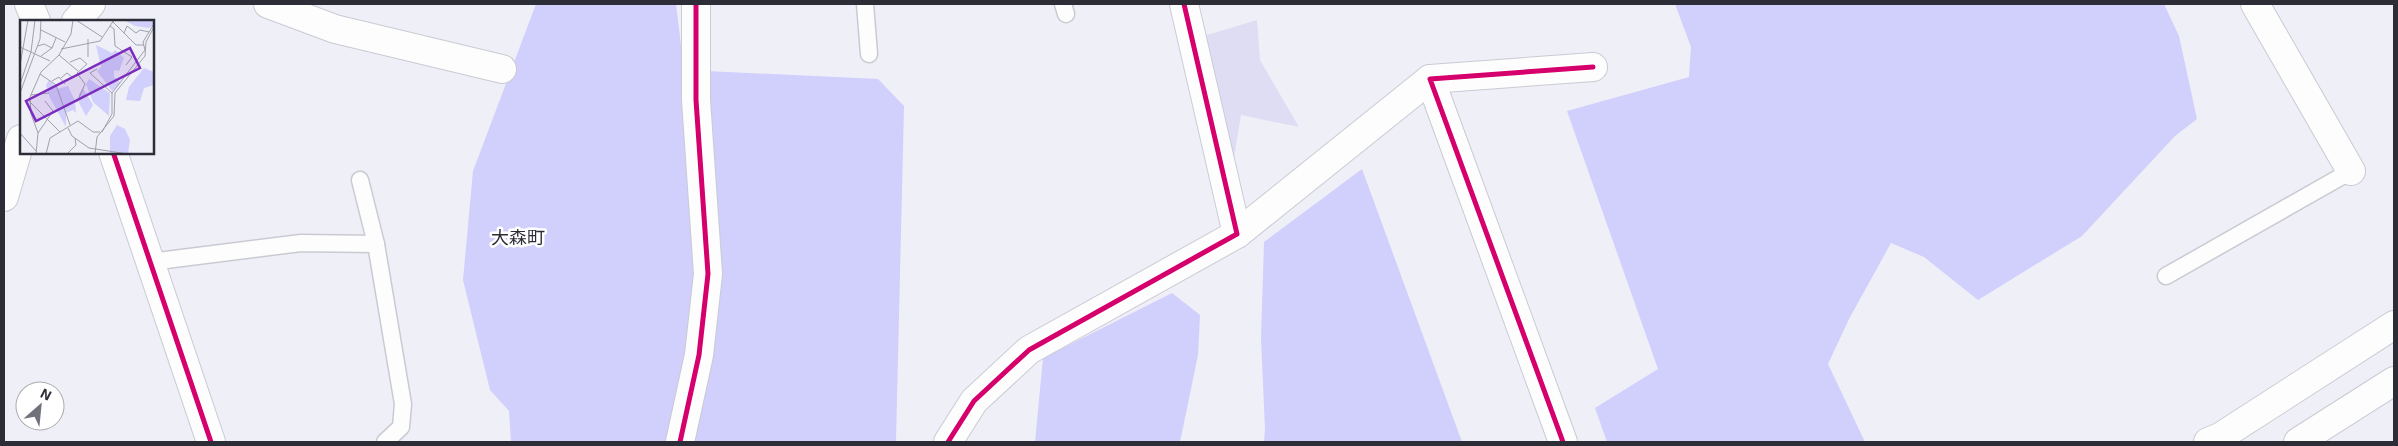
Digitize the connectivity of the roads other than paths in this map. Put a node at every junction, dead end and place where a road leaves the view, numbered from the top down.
1 (29, 4) edge
2 (91, 4) edge
3 (268, 4) edge
4 (696, 4) edge
5 (865, 4) edge
6 (1184, 4) edge
7 (2255, 4) edge
8 (36, 20) edge
9 (77, 20) edge
10 (869, 54) dead end
11 (1593, 67) dead end
12 (502, 69) dead end
13 (1430, 79) junction
14 (20, 142) edge
15 (114, 154) edge
16 (2351, 171) joint
17 (360, 180) dead end
18 (4, 197) edge
19 (1237, 234) junction
20 (376, 244) junction
21 (150, 262) junction
22 (2166, 276) dead end
23 (2394, 325) edge
24 (2394, 381) edge
25 (212, 442) edge
26 (386, 442) edge
27 (680, 442) edge
28 (948, 442) edge
29 (1564, 442) edge
30 (2208, 442) edge
31 (2298, 442) edge

1 - 8 street
2 - 9 street
3 - 12 street
4 - 27 street
5 - 10 lane
6 - 19 street
7 - 16 street
11 - 13 street
13 - 19 street
13 - 29 street
14 - 18 street
15 - 21 street
16 - 22 lane
17 - 20 lane
19 - 28 street
20 - 21 lane
20 - 26 lane
21 - 25 street
23 - 30 street
24 - 31 street

